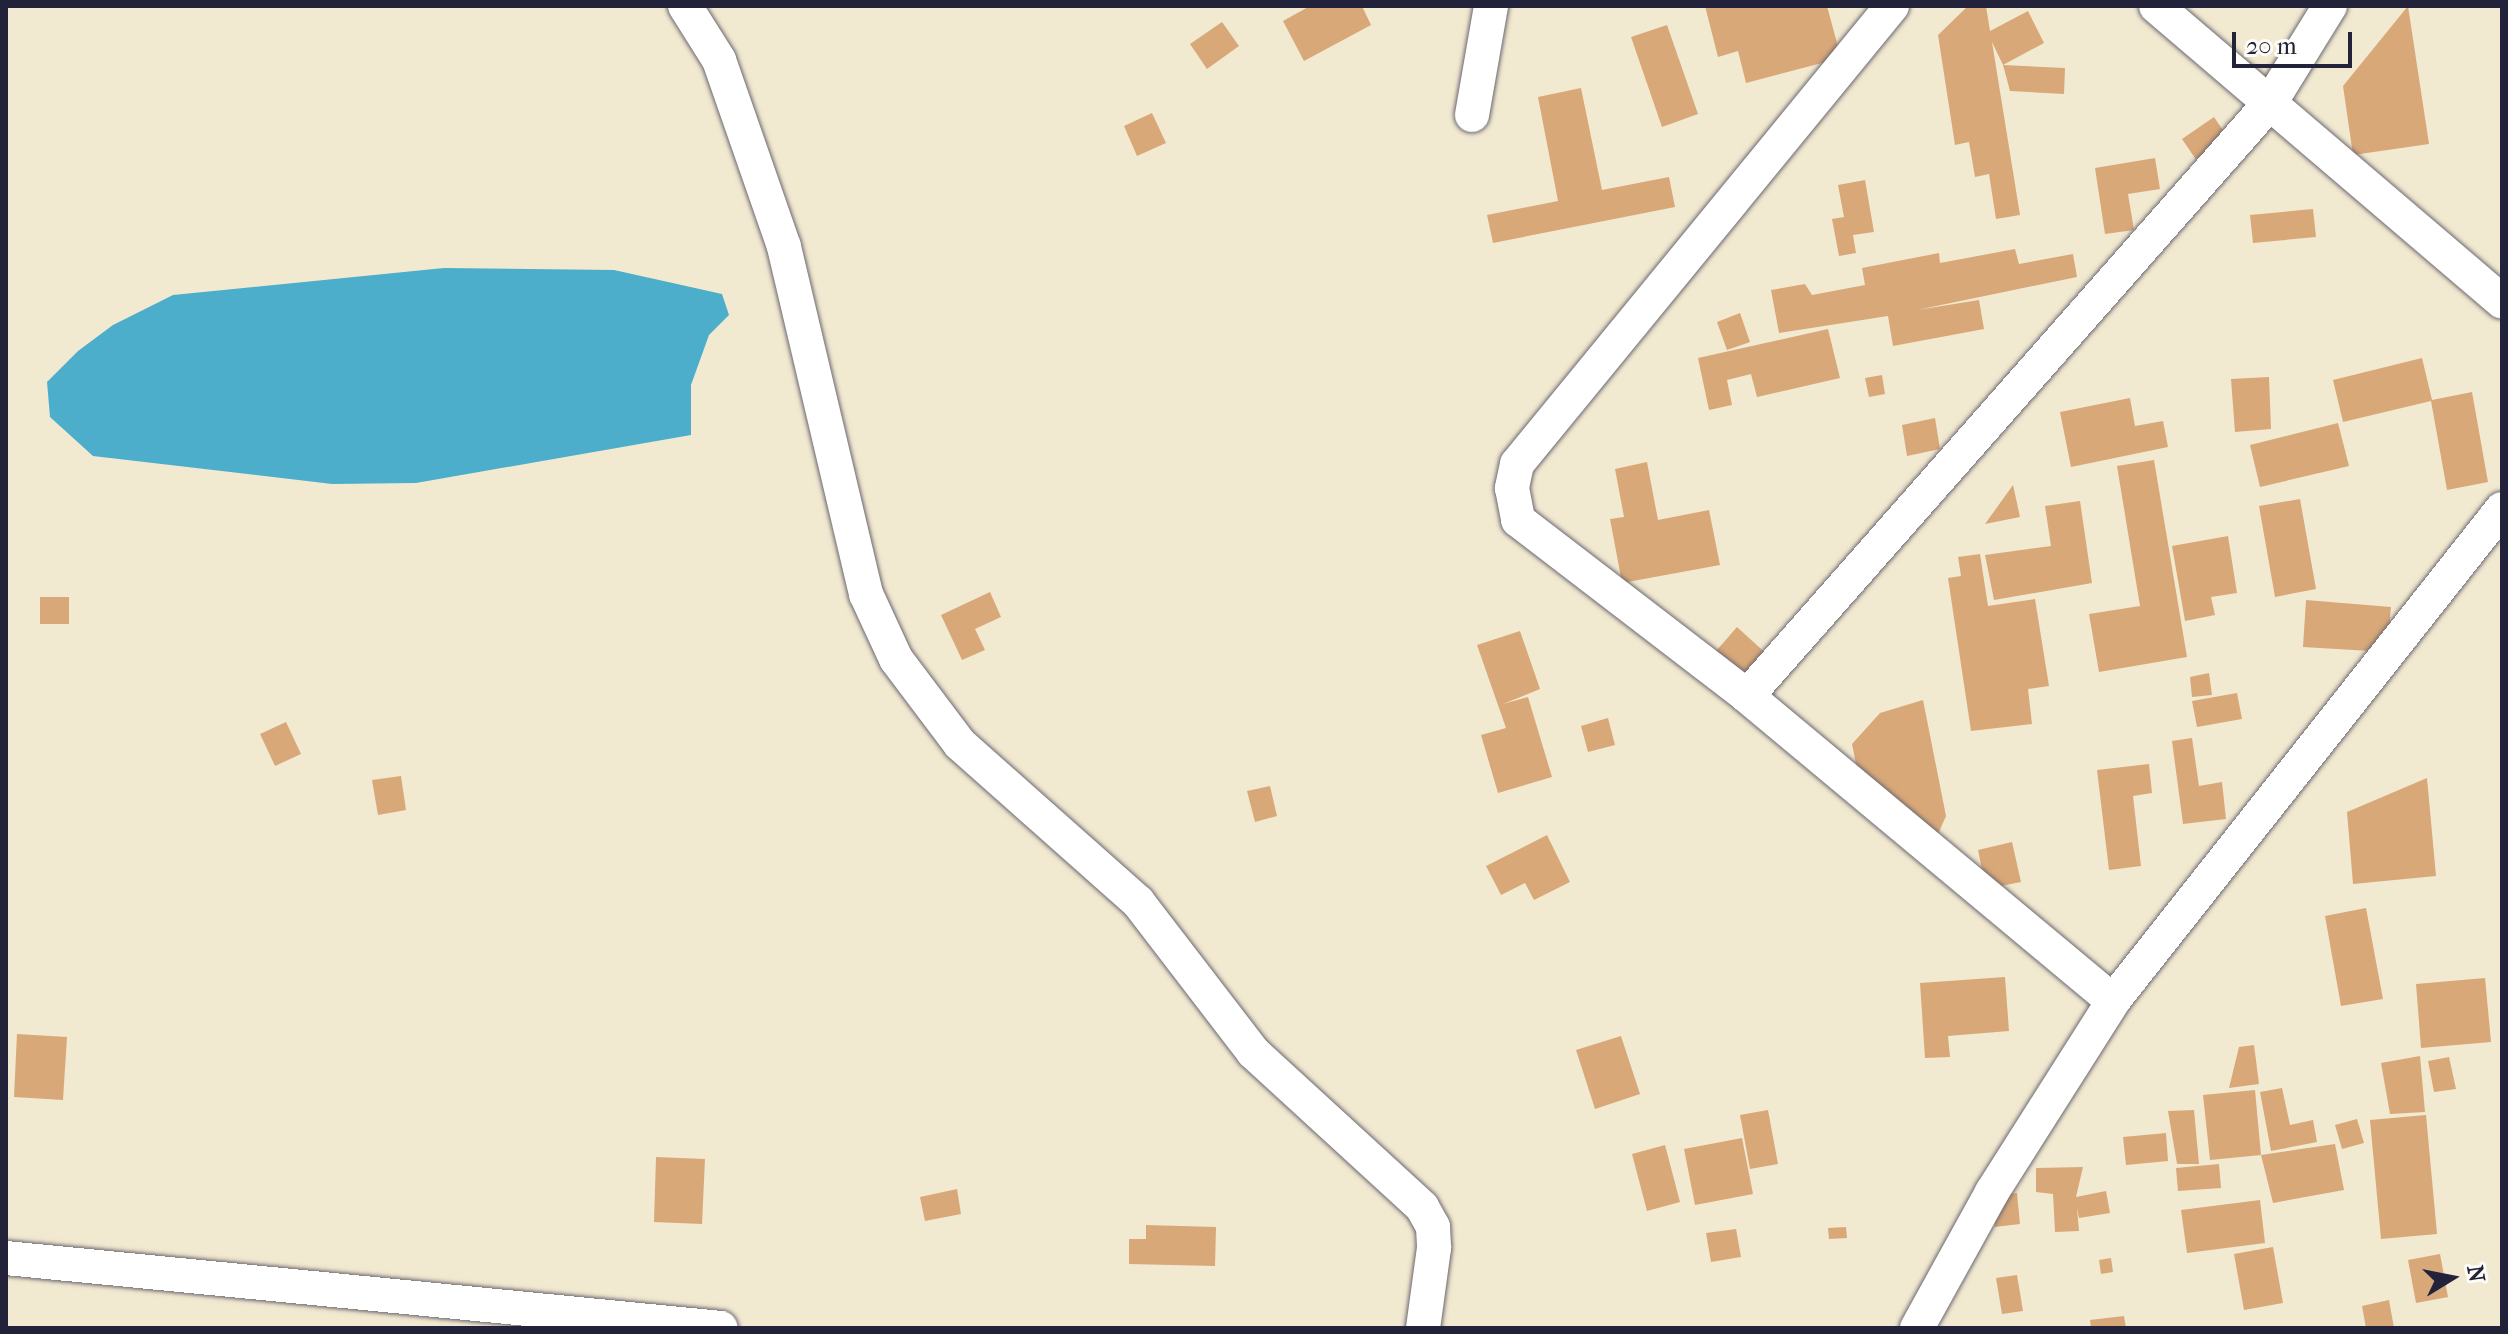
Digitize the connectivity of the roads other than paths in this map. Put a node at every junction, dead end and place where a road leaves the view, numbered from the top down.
1 (685, 6) edge
2 (1491, 6) edge
3 (1892, 6) edge
4 (2156, 6) edge
5 (2330, 6) edge
6 (2270, 103) junction
7 (1472, 115) dead end
8 (2502, 302) edge
9 (2502, 509) edge
10 (1747, 696) junction
11 (2113, 1001) junction
12 (6, 1258) edge
13 (721, 1328) edge
14 (1423, 1328) edge
15 (1917, 1328) edge

1 - 14 street
2 - 7 street
3 - 10 street
4 - 6 street
5 - 6 street
6 - 8 street
6 - 10 street
9 - 11 street
10 - 11 street
11 - 15 street
12 - 13 street

